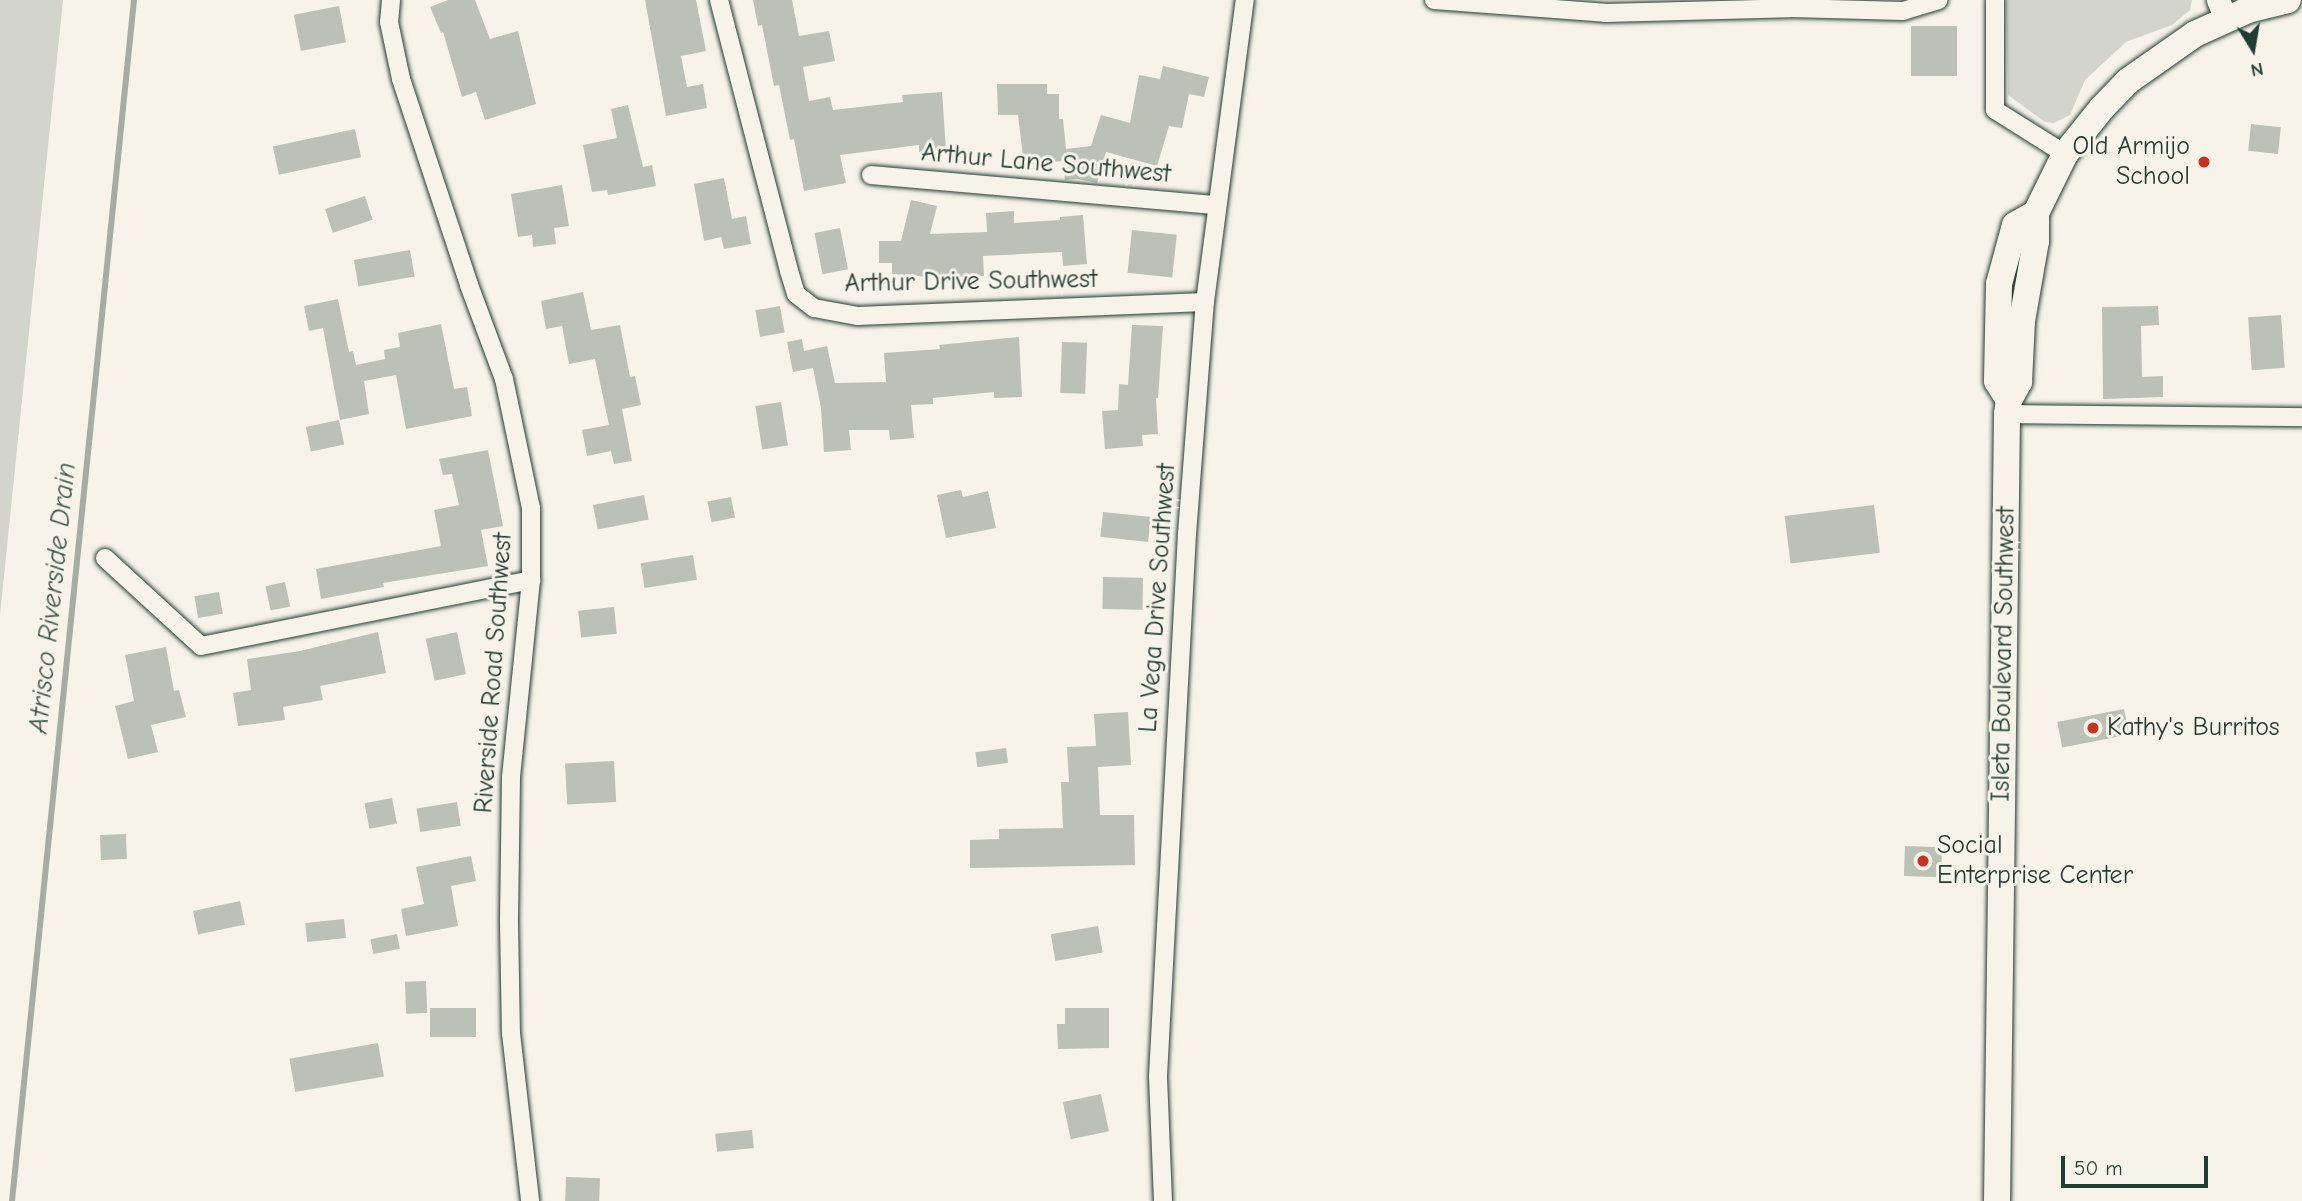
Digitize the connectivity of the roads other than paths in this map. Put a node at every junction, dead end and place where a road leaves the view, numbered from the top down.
1 (391, 0) edge
2 (719, 0) edge
3 (1245, 0) edge
4 (1434, 0) edge
5 (1938, 0) edge
6 (1995, 0) edge
7 (2288, 0) edge
8 (1470, 2) edge
9 (1743, 5) edge
10 (2222, 10) edge
11 (2065, 155) junction
12 (871, 175) dead end
13 (1217, 205) junction
14 (1205, 302) junction
15 (2008, 407) junction
16 (2302, 417) edge
17 (105, 558) dead end
18 (531, 580) junction
19 (530, 1201) edge
20 (1163, 1201) edge
21 (1997, 1201) edge

1 - 18 street, Riverside Road Southwest
2 - 14 street, Arthur Drive Southwest
3 - 13 street, La Vega Drive Southwest
4 - 8 street
5 - 9 street
6 - 11 street
7 - 10 main road, Isleta Boulevard Southwest
8 - 9 street
10 - 11 main road, Isleta Boulevard Southwest
11 - 15 main road, Isleta Boulevard Southwest
12 - 13 street, Arthur Lane Southwest
13 - 14 street, La Vega Drive Southwest
14 - 20 street, La Vega Drive Southwest
15 - 16 street
15 - 21 main road, Isleta Boulevard Southwest
17 - 18 street
18 - 19 street, Riverside Road Southwest

